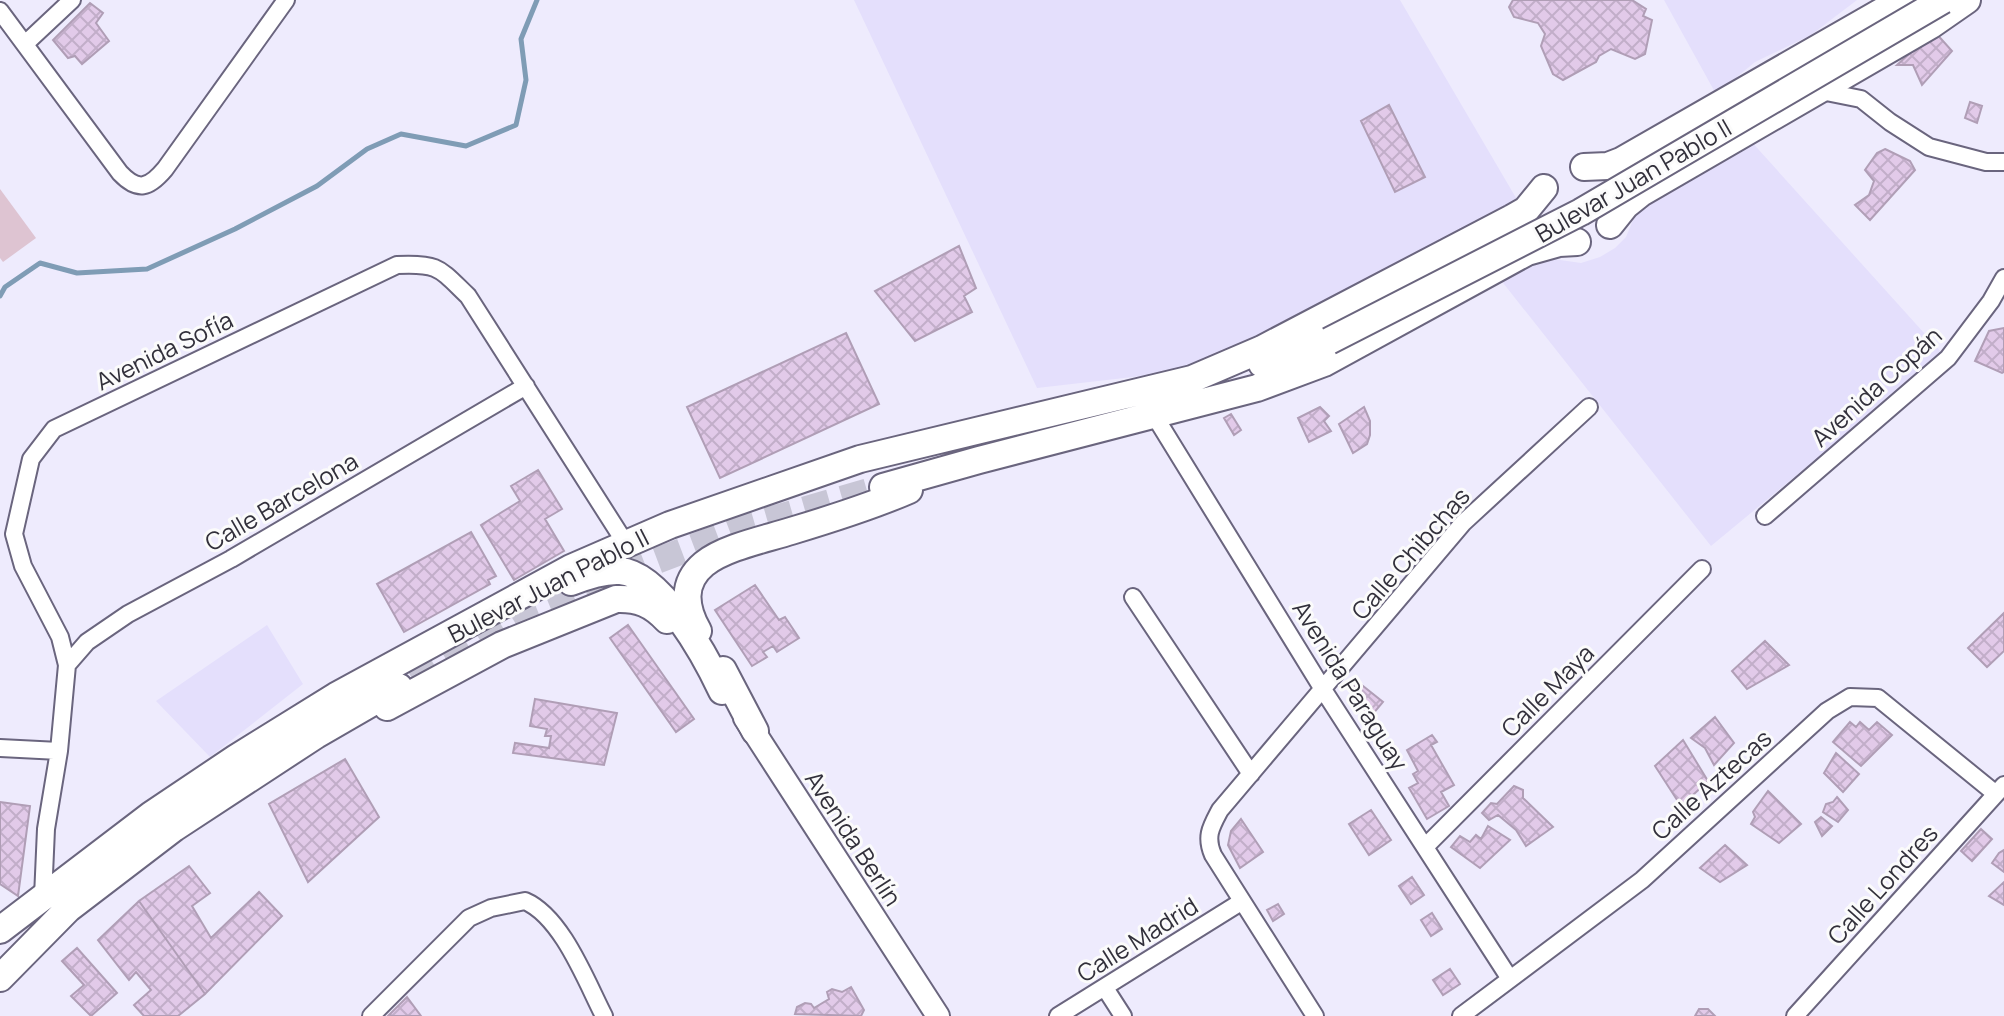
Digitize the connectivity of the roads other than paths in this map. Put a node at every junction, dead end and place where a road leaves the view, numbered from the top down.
1 (72, 0) edge
2 (286, 0) edge
3 (1902, 0) edge
4 (1943, 0) edge
5 (1967, 0) edge
6 (0, 11) edge
7 (25, 44) junction
8 (1864, 63) junction
9 (1816, 90) junction
10 (1861, 99) junction
11 (2004, 162) edge
12 (1584, 167) junction
13 (1544, 188) junction
14 (1610, 225) junction
15 (1577, 242) junction
16 (2004, 278) edge
17 (1322, 344) junction
18 (1192, 379) junction
19 (526, 386) junction
20 (1209, 401) junction
21 (1589, 407) dead end
22 (1154, 415) junction
23 (948, 468) junction
24 (883, 487) tunnel mouth
25 (1765, 516) dead end
26 (7, 535) edge
27 (626, 544) junction
28 (1702, 569) dead end
29 (1133, 597) dead end
30 (67, 665) junction
31 (399, 687) tunnel mouth
32 (722, 691) junction
33 (1324, 691) junction
34 (755, 731) junction
35 (316, 735) junction
36 (0, 748) edge
37 (59, 751) junction
38 (236, 758) junction
39 (1251, 774) junction
40 (2000, 790) edge
41 (1426, 846) junction
42 (43, 897) junction
43 (1241, 902) junction
44 (68, 909) junction
45 (5, 928) edge
46 (0, 955) edge
47 (0, 978) edge
48 (1510, 979) junction
49 (1105, 988) junction
50 (371, 1016) edge
51 (604, 1016) edge
52 (938, 1016) edge
53 (1058, 1016) edge
54 (1123, 1016) edge
55 (1315, 1016) edge
56 (1461, 1016) edge
57 (1795, 1016) edge

1 - 7 street
2 - 7 street
3 - 12 main road, Bulevar Juan Pablo II
4 - 17 main road, Bulevar Juan Pablo II, bridge
5 - 8 main road, Bulevar Juan Pablo II
6 - 7 street
8 - 9 main road, Bulevar Juan Pablo II
8 - 10 street
9 - 10 street
9 - 14 main road, Bulevar Juan Pablo II
10 - 11 street
12 - 13 main road
12 - 14 main road
13 - 15 main road
13 - 18 main road, Bulevar Juan Pablo II
14 - 15 main road
15 - 20 main road, Bulevar Juan Pablo II
16 - 25 street, Avenida Copán
17 - 18 main road, Bulevar Juan Pablo II
17 - 20 main road, Bulevar Juan Pablo II
18 - 27 main road, Bulevar Juan Pablo II
19 - 26 street, Avenida Sofía
19 - 27 street, Avenida Sofía
19 - 30 street, Calle Barcelona
20 - 22 main road, Bulevar Juan Pablo II
21 - 33 street, Calle Chibchas
22 - 23 main road, Bulevar Juan Pablo II
22 - 33 street, Avenida Paraguay
23 - 24 main road, Bulevar Juan Pablo II
23 - 34 main road
26 - 30 street, Avenida Sofía
27 - 38 main road, Bulevar Juan Pablo II
28 - 41 street, Calle Maya
29 - 39 street
30 - 37 street, Avenida Sofía
31 - 35 main road
32 - 34 street, Avenida Berlín
32 - 35 main road
32 - 38 main road
33 - 39 street, Calle Chibchas
33 - 41 street, Avenida Paraguay
34 - 52 street, Avenida Berlín
35 - 44 main road
36 - 37 street
37 - 42 street, Avenida Sofía
38 - 42 main road, Bulevar Juan Pablo II
39 - 43 street, Calle Chibchas
40 - 48 street, Calle Aztecas
40 - 57 street, Calle Londres
41 - 48 street, Avenida Paraguay
42 - 45 main road, Bulevar Juan Pablo II
43 - 49 street, Calle Madrid
43 - 55 street
44 - 46 main road
44 - 47 main road
48 - 56 street, Calle Aztecas
49 - 53 street, Calle Madrid
49 - 54 street
50 - 51 street

